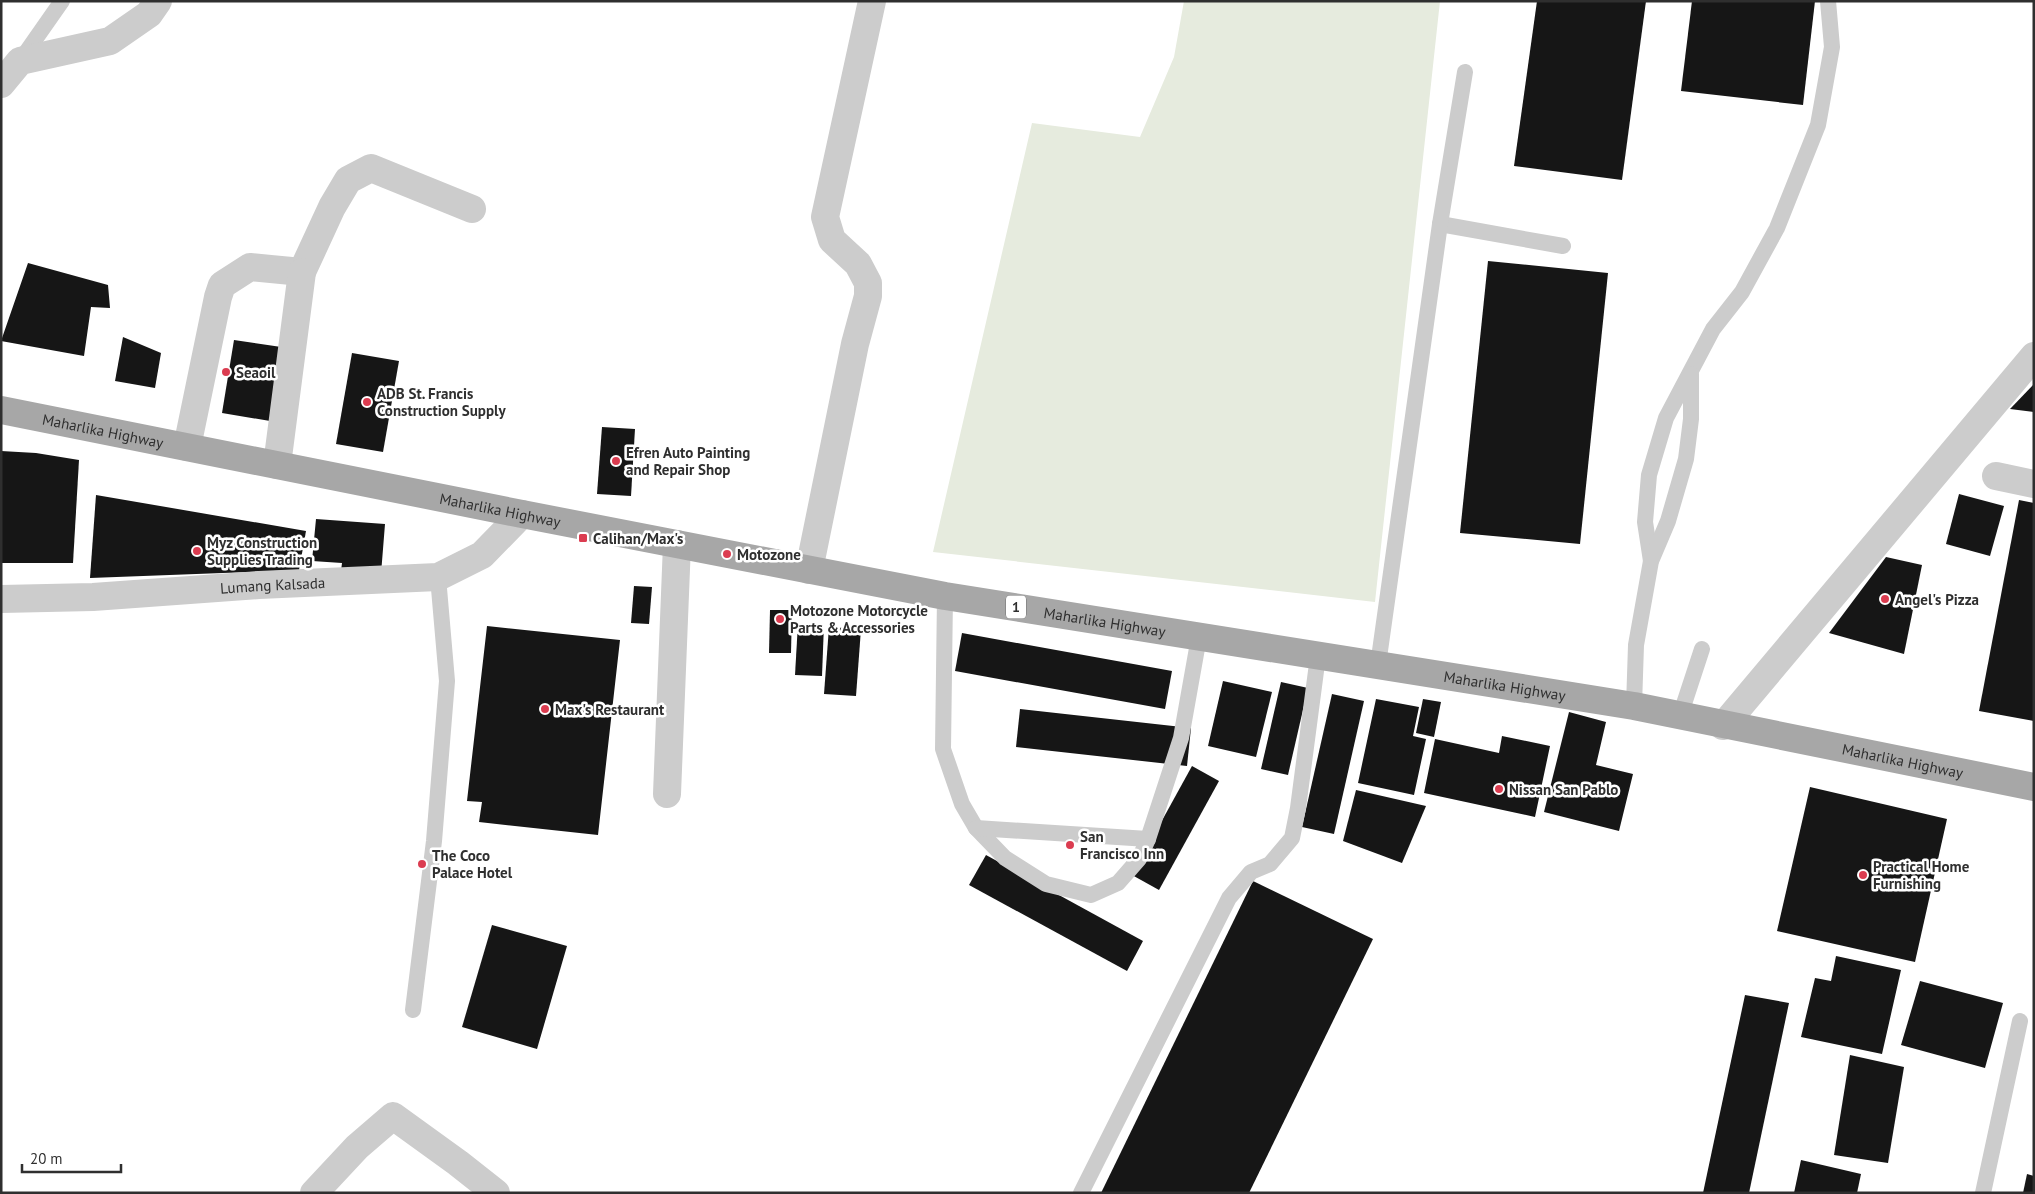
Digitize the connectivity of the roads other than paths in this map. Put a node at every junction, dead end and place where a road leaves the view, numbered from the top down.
1 (62, 1) edge
2 (158, 1) edge
3 (872, 1) edge
4 (1828, 1) edge
5 (20, 61) junction
6 (1465, 72) dead end
7 (1, 84) edge
8 (472, 209) dead end
9 (1440, 224) junction
10 (1563, 246) dead end
11 (302, 272) junction
12 (2034, 356) edge
13 (1691, 370) junction
14 (1, 410) edge
15 (187, 447) junction
16 (277, 465) junction
17 (1996, 476) dead end
18 (2034, 484) edge
19 (522, 514) junction
20 (677, 544) junction
21 (1652, 561) junction
22 (809, 570) junction
23 (438, 577) junction
24 (945, 596) junction
25 (1, 599) edge
26 (1199, 637) junction
27 (1702, 649) dead end
28 (1318, 656) junction
29 (1378, 666) junction
30 (1634, 706) junction
31 (1680, 716) junction
32 (1723, 726) junction
33 (2034, 787) edge
34 (667, 794) dead end
35 (976, 828) junction
36 (1148, 839) junction
37 (413, 1010) dead end
38 (2020, 1021) dead end
39 (314, 1193) edge
40 (496, 1193) edge
41 (1081, 1193) edge
42 (1983, 1193) edge

1 - 5 lane
2 - 5 street
3 - 22 street
4 - 13 lane
5 - 7 street
6 - 9 lane
8 - 11 street
9 - 10 lane
9 - 29 lane
11 - 15 street
11 - 16 street
12 - 32 street
13 - 21 lane
13 - 21 lane
14 - 15 main road, Maharlika Highway / 1
15 - 16 main road, Maharlika Highway / 1
16 - 19 main road, Maharlika Highway / 1
17 - 18 street
19 - 20 main road, Maharlika Highway / 1
19 - 23 street, Lumang Kalsada
20 - 22 main road, Maharlika Highway / 1
20 - 34 street
21 - 30 lane
22 - 24 main road, Maharlika Highway / 1
23 - 25 street, Lumang Kalsada
23 - 37 lane
24 - 26 main road, Maharlika Highway / 1
24 - 35 lane
26 - 28 main road, Maharlika Highway / 1
26 - 36 lane
27 - 31 lane
28 - 29 main road, Maharlika Highway / 1
28 - 41 lane
29 - 30 main road, Maharlika Highway / 1
30 - 31 main road, Maharlika Highway / 1
31 - 32 main road, Maharlika Highway / 1
32 - 33 main road, Maharlika Highway / 1
35 - 36 lane
35 - 36 lane
38 - 42 lane
39 - 40 street

